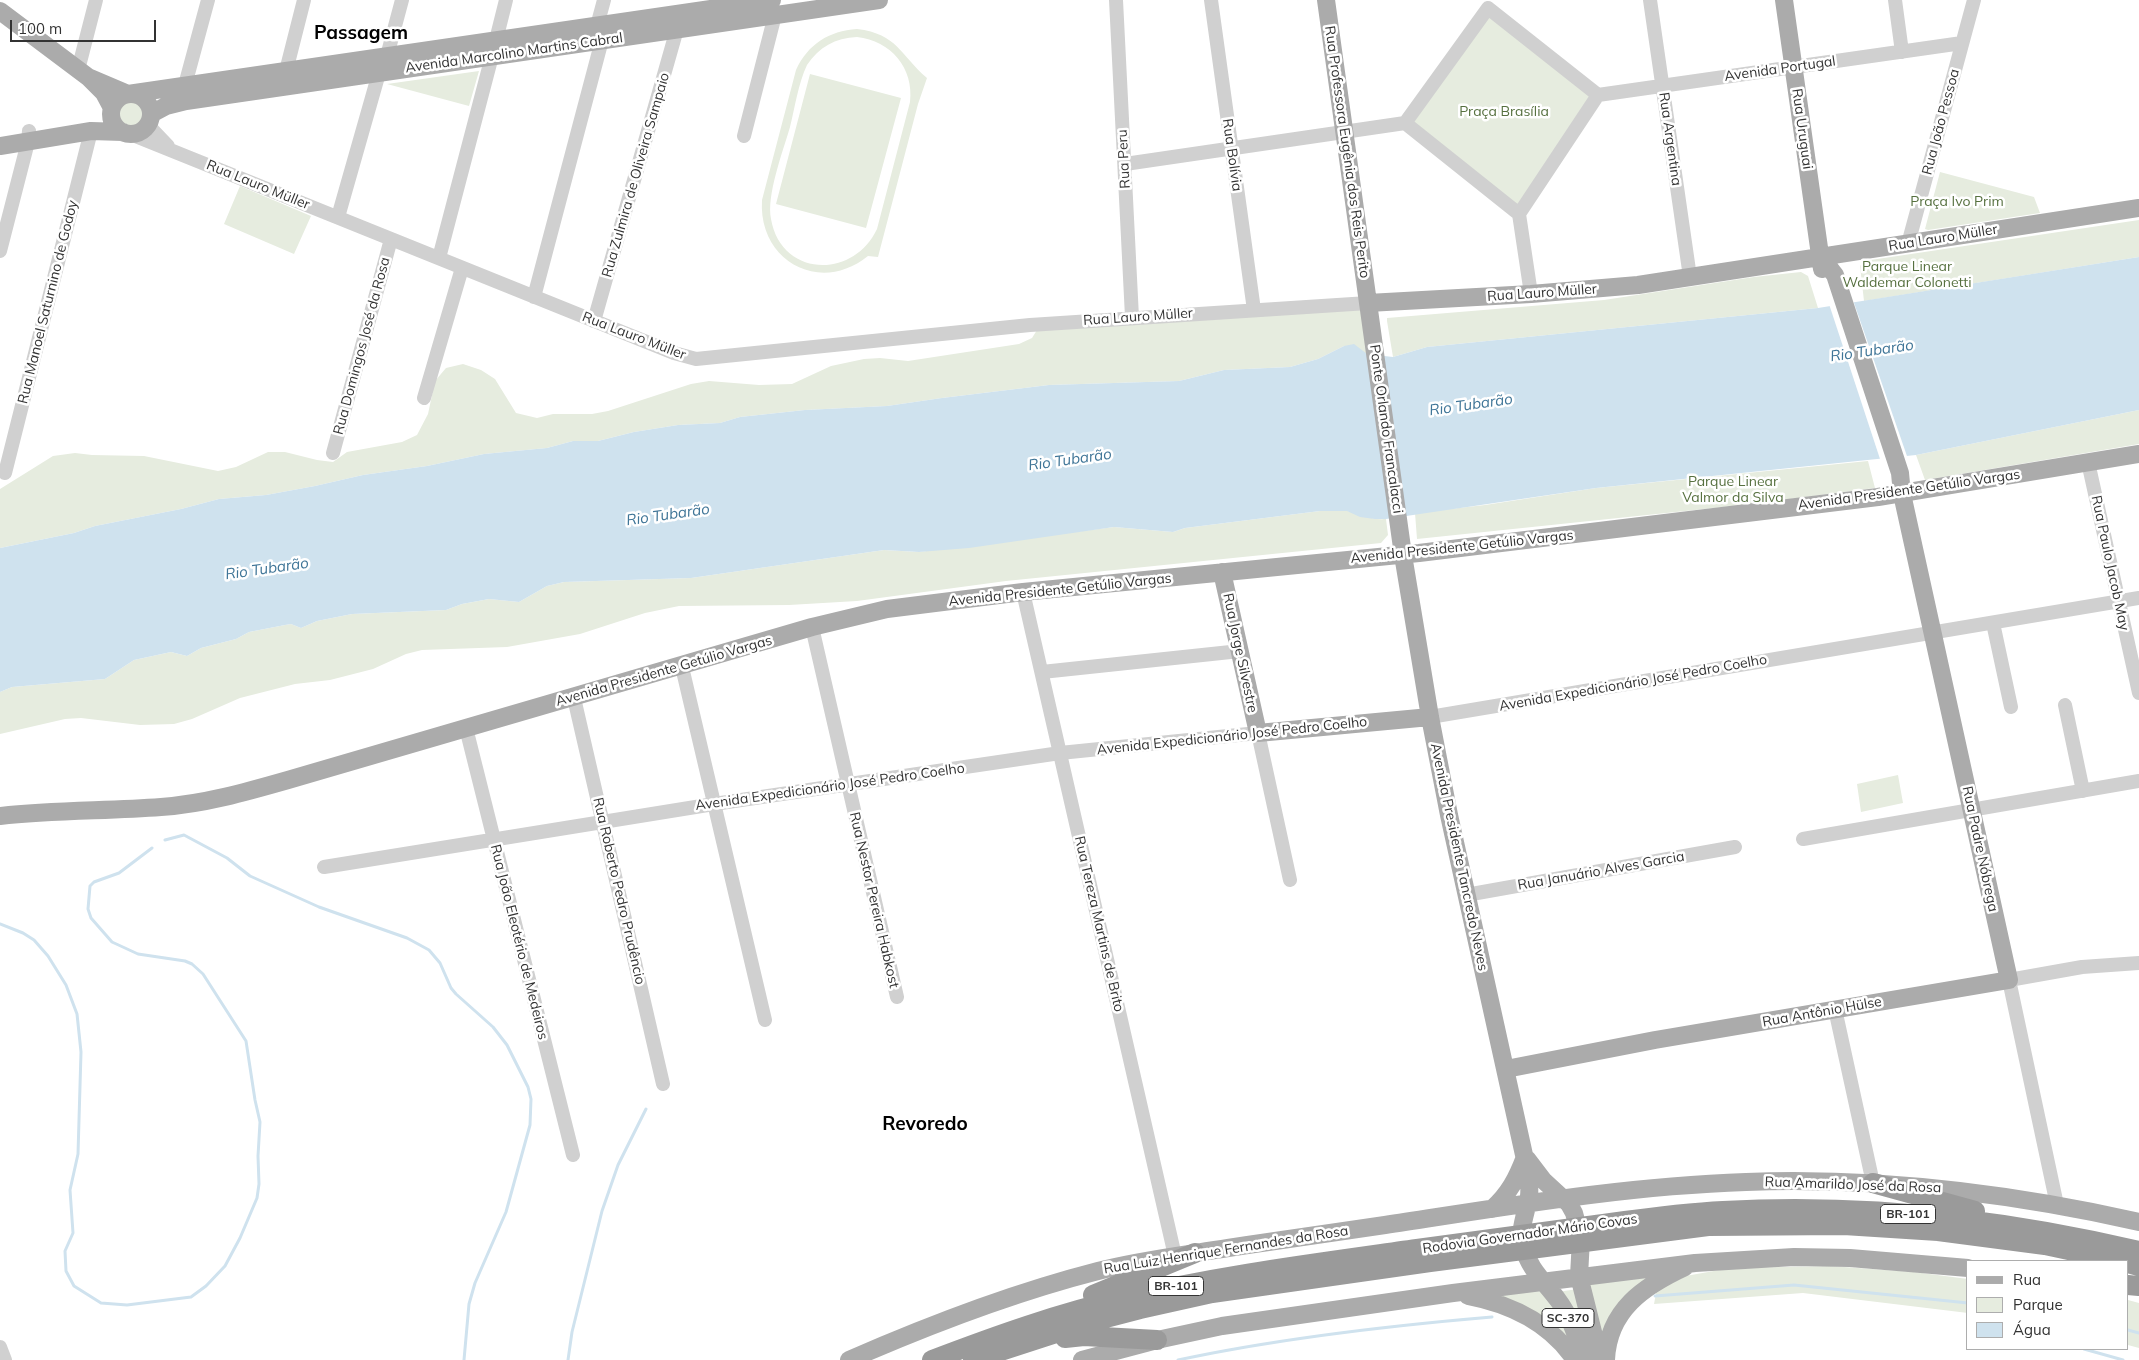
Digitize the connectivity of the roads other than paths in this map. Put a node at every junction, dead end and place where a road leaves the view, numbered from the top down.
1 (96, 0) edge
2 (208, 0) edge
3 (304, 0) edge
4 (402, 0) edge
5 (506, 0) edge
6 (604, 0) edge
7 (879, 0) edge
8 (1116, 0) edge
9 (1211, 0) edge
10 (1326, 0) edge
11 (1650, 0) edge
12 (1784, 0) edge
13 (1895, 0) edge
14 (1974, 0) edge
15 (1487, 4) edge
16 (776, 5) edge
17 (695, 6) edge
18 (0, 11) edge
19 (677, 30) junction
20 (600, 33) junction
21 (1962, 43) junction
22 (494, 48) junction
23 (1902, 52) junction
24 (387, 56) junction
25 (1793, 67) junction
26 (286, 71) junction
27 (83, 73) junction
28 (379, 73) junction
29 (185, 86) junction
30 (1663, 86) junction
31 (128, 94) junction
32 (1598, 95) junction
33 (112, 111) junction
34 (150, 119) junction
35 (1405, 123) junction
36 (91, 132) junction
37 (1345, 132) junction
38 (125, 133) junction
39 (0, 136) edge
40 (28, 136) junction
41 (744, 136) dead end
42 (0, 146) edge
43 (1231, 148) junction
44 (172, 150) junction
45 (1125, 164) junction
46 (2139, 208) edge
47 (1519, 214) junction
48 (338, 217) junction
49 (391, 239) junction
50 (1908, 244) junction
51 (0, 251) edge
52 (1821, 257) junction
53 (439, 258) junction
54 (462, 268) junction
55 (1690, 277) junction
56 (1829, 277) joint
57 (1531, 294) junction
58 (534, 297) junction
59 (1368, 303) junction
60 (1254, 310) junction
61 (1132, 318) junction
62 (594, 321) junction
63 (424, 398) dead end
64 (333, 453) dead end
65 (2139, 454) edge
66 (2088, 462) junction
67 (5, 474) dead end
68 (1902, 494) junction
69 (1402, 548) junction
70 (1222, 572) junction
71 (1023, 592) junction
72 (2139, 598) edge
73 (2119, 602) junction
74 (1993, 623) junction
75 (812, 628) junction
76 (1932, 633) junction
77 (1240, 651) junction
78 (682, 666) junction
79 (1042, 672) junction
80 (2139, 693) edge
81 (574, 698) junction
82 (2065, 706) dead end
83 (2011, 707) dead end
84 (1430, 717) junction
85 (466, 728) junction
86 (1258, 733) junction
87 (1060, 753) junction
88 (2139, 781) edge
89 (848, 784) junction
90 (2083, 791) junction
91 (714, 804) junction
92 (1971, 810) junction
93 (0, 816) edge
94 (604, 821) junction
95 (494, 839) junction
96 (1803, 839) dead end
97 (1735, 847) dead end
98 (324, 867) dead end
99 (1290, 880) dead end
100 (1466, 895) junction
101 (2139, 963) edge
102 (2009, 980) junction
103 (897, 997) dead end
104 (1835, 1009) junction
105 (765, 1020) dead end
106 (1506, 1069) junction
107 (663, 1084) dead end
108 (573, 1155) dead end
109 (1526, 1156) junction
110 (1873, 1183) junction
111 (1564, 1198) junction
112 (1527, 1204) junction
113 (2057, 1205) junction
114 (1492, 1209) junction
115 (1676, 1222) junction
116 (2139, 1222) edge
117 (2059, 1234) junction
118 (2139, 1251) edge
119 (1195, 1253) junction
120 (1175, 1256) junction
121 (2115, 1260) edge
122 (1695, 1263) junction
123 (1966, 1268) edge
124 (1579, 1276) junction
125 (1542, 1282) junction
126 (1453, 1293) junction
127 (1157, 1340) junction
128 (0, 1347) edge
129 (982, 1352) edge
130 (5, 1360) edge
131 (849, 1360) edge
132 (932, 1360) edge
133 (1082, 1360) edge
134 (1575, 1360) edge
135 (1583, 1360) edge
136 (1600, 1360) edge
137 (1606, 1360) edge

1 - 27 street
2 - 29 street
3 - 26 street
4 - 24 street
5 - 22 street
6 - 20 street
7 - 16 main road, Avenida Marcolino Martins Cabral
8 - 45 street, Rua Peru
9 - 43 street, Rua Bolívia
10 - 37 main road, Rua Professora Eugênia dos Reis Perito
11 - 30 street, Rua Argentina
12 - 25 main road, Rua Uruguai
13 - 23 street
14 - 21 street, Rua João Pessoa
15 - 32 street
15 - 35 street
16 - 17 main road, Avenida Marcolino Martins Cabral
16 - 19 main road, Avenida Marcolino Martins Cabral
16 - 41 street
17 - 20 main road, Avenida Marcolino Martins Cabral
18 - 27 main road
19 - 20 main road, Avenida Marcolino Martins Cabral
19 - 62 street, Rua Zulmira de Oliveira Sampaio
20 - 22 main road, Avenida Marcolino Martins Cabral
20 - 58 street
21 - 23 street, Avenida Portugal
21 - 50 street, Rua João Pessoa
22 - 24 main road, Avenida Marcolino Martins Cabral
22 - 28 main road, Avenida Marcolino Martins Cabral
22 - 53 street
23 - 25 street, Avenida Portugal
24 - 26 main road, Avenida Marcolino Martins Cabral
25 - 30 street, Avenida Portugal
25 - 52 main road, Rua Uruguai
26 - 29 main road, Avenida Marcolino Martins Cabral
27 - 31 main road
27 - 33 main road
28 - 34 main road, Avenida Marcolino Martins Cabral
28 - 48 street
29 - 31 main road, Avenida Marcolino Martins Cabral
30 - 32 street, Avenida Portugal
30 - 55 street, Rua Argentina
31 - 33 main road
31 - 34 main road
32 - 47 street
33 - 38 main road
33 - 40 main road
34 - 38 main road
34 - 44 street, Rua Lauro Müller
35 - 37 street
35 - 47 street
36 - 38 main road
36 - 40 main road
36 - 67 street, Rua Manoel Saturnino de Godoy
37 - 43 street
37 - 59 main road, Rua Professora Eugênia dos Reis Perito
38 - 44 street, Rua Lauro Müller
39 - 40 main road
40 - 42 main road
40 - 51 street
43 - 45 street
43 - 60 street, Rua Bolívia
44 - 48 street, Rua Lauro Müller
45 - 61 street, Rua Peru
46 - 50 main road, Rua Lauro Müller
47 - 57 street
48 - 49 street, Rua Lauro Müller
49 - 53 street, Rua Lauro Müller
49 - 64 street, Rua Domingos José da Rosa
50 - 52 main road, Rua Lauro Müller
52 - 55 main road, Rua Lauro Müller
52 - 56 main road, Rua Uruguai
53 - 54 street, Rua Lauro Müller
54 - 58 street, Rua Lauro Müller
54 - 63 street
55 - 57 main road, Rua Lauro Müller
56 - 68 main road, Rua Padre Nóbrega
57 - 59 main road, Rua Lauro Müller
58 - 62 street, Rua Lauro Müller
59 - 60 street, Rua Lauro Müller
59 - 69 main road, Ponte Orlando Francalacci
60 - 61 street, Rua Lauro Müller
61 - 62 street, Rua Lauro Müller
65 - 66 main road, Avenida Presidente Getúlio Vargas
66 - 68 main road, Avenida Presidente Getúlio Vargas
66 - 73 street, Rua Paulo Jacob May
68 - 69 main road, Avenida Presidente Getúlio Vargas
68 - 76 main road, Rua Padre Nóbrega
69 - 70 main road, Avenida Presidente Getúlio Vargas
69 - 84 main road, Avenida Presidente Tancredo Neves
70 - 71 main road, Avenida Presidente Getúlio Vargas
70 - 77 main road, Rua Jorge Silvestre
71 - 75 main road, Avenida Presidente Getúlio Vargas
71 - 79 street, Rua Tereza Martins de Brito
72 - 73 street, Avenida Expedicionário José Pedro Coelho
73 - 74 street, Avenida Expedicionário José Pedro Coelho
73 - 80 street, Rua Paulo Jacob May
74 - 76 street, Avenida Expedicionário José Pedro Coelho
74 - 83 street
75 - 78 main road, Avenida Presidente Getúlio Vargas
75 - 89 street, Rua Nestor Pereira Habkost
76 - 84 street, Avenida Expedicionário José Pedro Coelho
76 - 92 main road, Rua Padre Nóbrega
77 - 79 street
77 - 86 main road, Rua Jorge Silvestre
78 - 81 main road, Avenida Presidente Getúlio Vargas
78 - 91 street
79 - 87 street, Rua Tereza Martins de Brito
81 - 85 main road, Avenida Presidente Getúlio Vargas
81 - 94 street, Rua Roberto Pedro Prudêncio
82 - 90 street
84 - 86 main road, Avenida Expedicionário José Pedro Coelho
84 - 100 main road, Avenida Presidente Tancredo Neves
85 - 93 main road, Avenida Presidente Getúlio Vargas
85 - 95 street, Rua João Eleotério de Medeiros
86 - 87 street, Avenida Expedicionário José Pedro Coelho
86 - 99 street, Rua Jorge Silvestre
87 - 89 street, Avenida Expedicionário José Pedro Coelho
87 - 120 street, Rua Tereza Martins de Brito
88 - 90 street
89 - 91 street, Avenida Expedicionário José Pedro Coelho
89 - 103 street, Rua Nestor Pereira Habkost
90 - 92 street
91 - 94 street, Avenida Expedicionário José Pedro Coelho
91 - 105 street
92 - 96 street
92 - 102 main road, Rua Padre Nóbrega
94 - 95 street, Avenida Expedicionário José Pedro Coelho
94 - 107 street, Rua Roberto Pedro Prudêncio
95 - 98 street, Avenida Expedicionário José Pedro Coelho
95 - 108 street, Rua João Eleotério de Medeiros
97 - 100 street, Rua Januário Alves Garcia
100 - 106 main road, Avenida Presidente Tancredo Neves
101 - 102 street, Rua Antônio Hülse
102 - 104 main road, Rua Antônio Hülse
102 - 113 street, Rua Padre Nóbrega
104 - 106 main road, Rua Antônio Hülse
104 - 110 street
106 - 109 main road, Avenida Presidente Tancredo Neves
109 - 111 main road, Avenida Presidente Tancredo Neves
109 - 112 main road, Avenida Presidente Tancredo Neves
109 - 114 main road
110 - 111 main road, Rua Amarildo José da Rosa
110 - 113 main road, Rua Amarildo José da Rosa
110 - 117 highway
111 - 112 main road
111 - 124 main road
112 - 114 main road, Rua Luiz Henrique Fernandes da Rosa
112 - 125 main road
113 - 116 main road, Rua Amarildo José da Rosa
114 - 119 main road, Rua Luiz Henrique Fernandes da Rosa
115 - 117 highway, Rodovia Governador Mário Covas / BR-101
115 - 121 highway, Rodovia Governador Mário Covas / BR-101
115 - 129 highway, Rodovia Governador Mário Covas / BR-101
117 - 118 highway, Rodovia Governador Mário Covas / BR-101
119 - 120 main road, Rua Luiz Henrique Fernandes da Rosa
119 - 129 highway
120 - 131 main road, Rua Luiz Henrique Fernandes da Rosa
122 - 123 main road
122 - 124 main road
122 - 137 main road
124 - 125 main road
124 - 136 main road, SC-370
125 - 126 main road
125 - 135 main road, SC-370
126 - 127 main road
126 - 134 main road
127 - 129 highway
127 - 133 main road
128 - 130 street
129 - 132 highway, Rodovia Governador Mário Covas / BR-101

